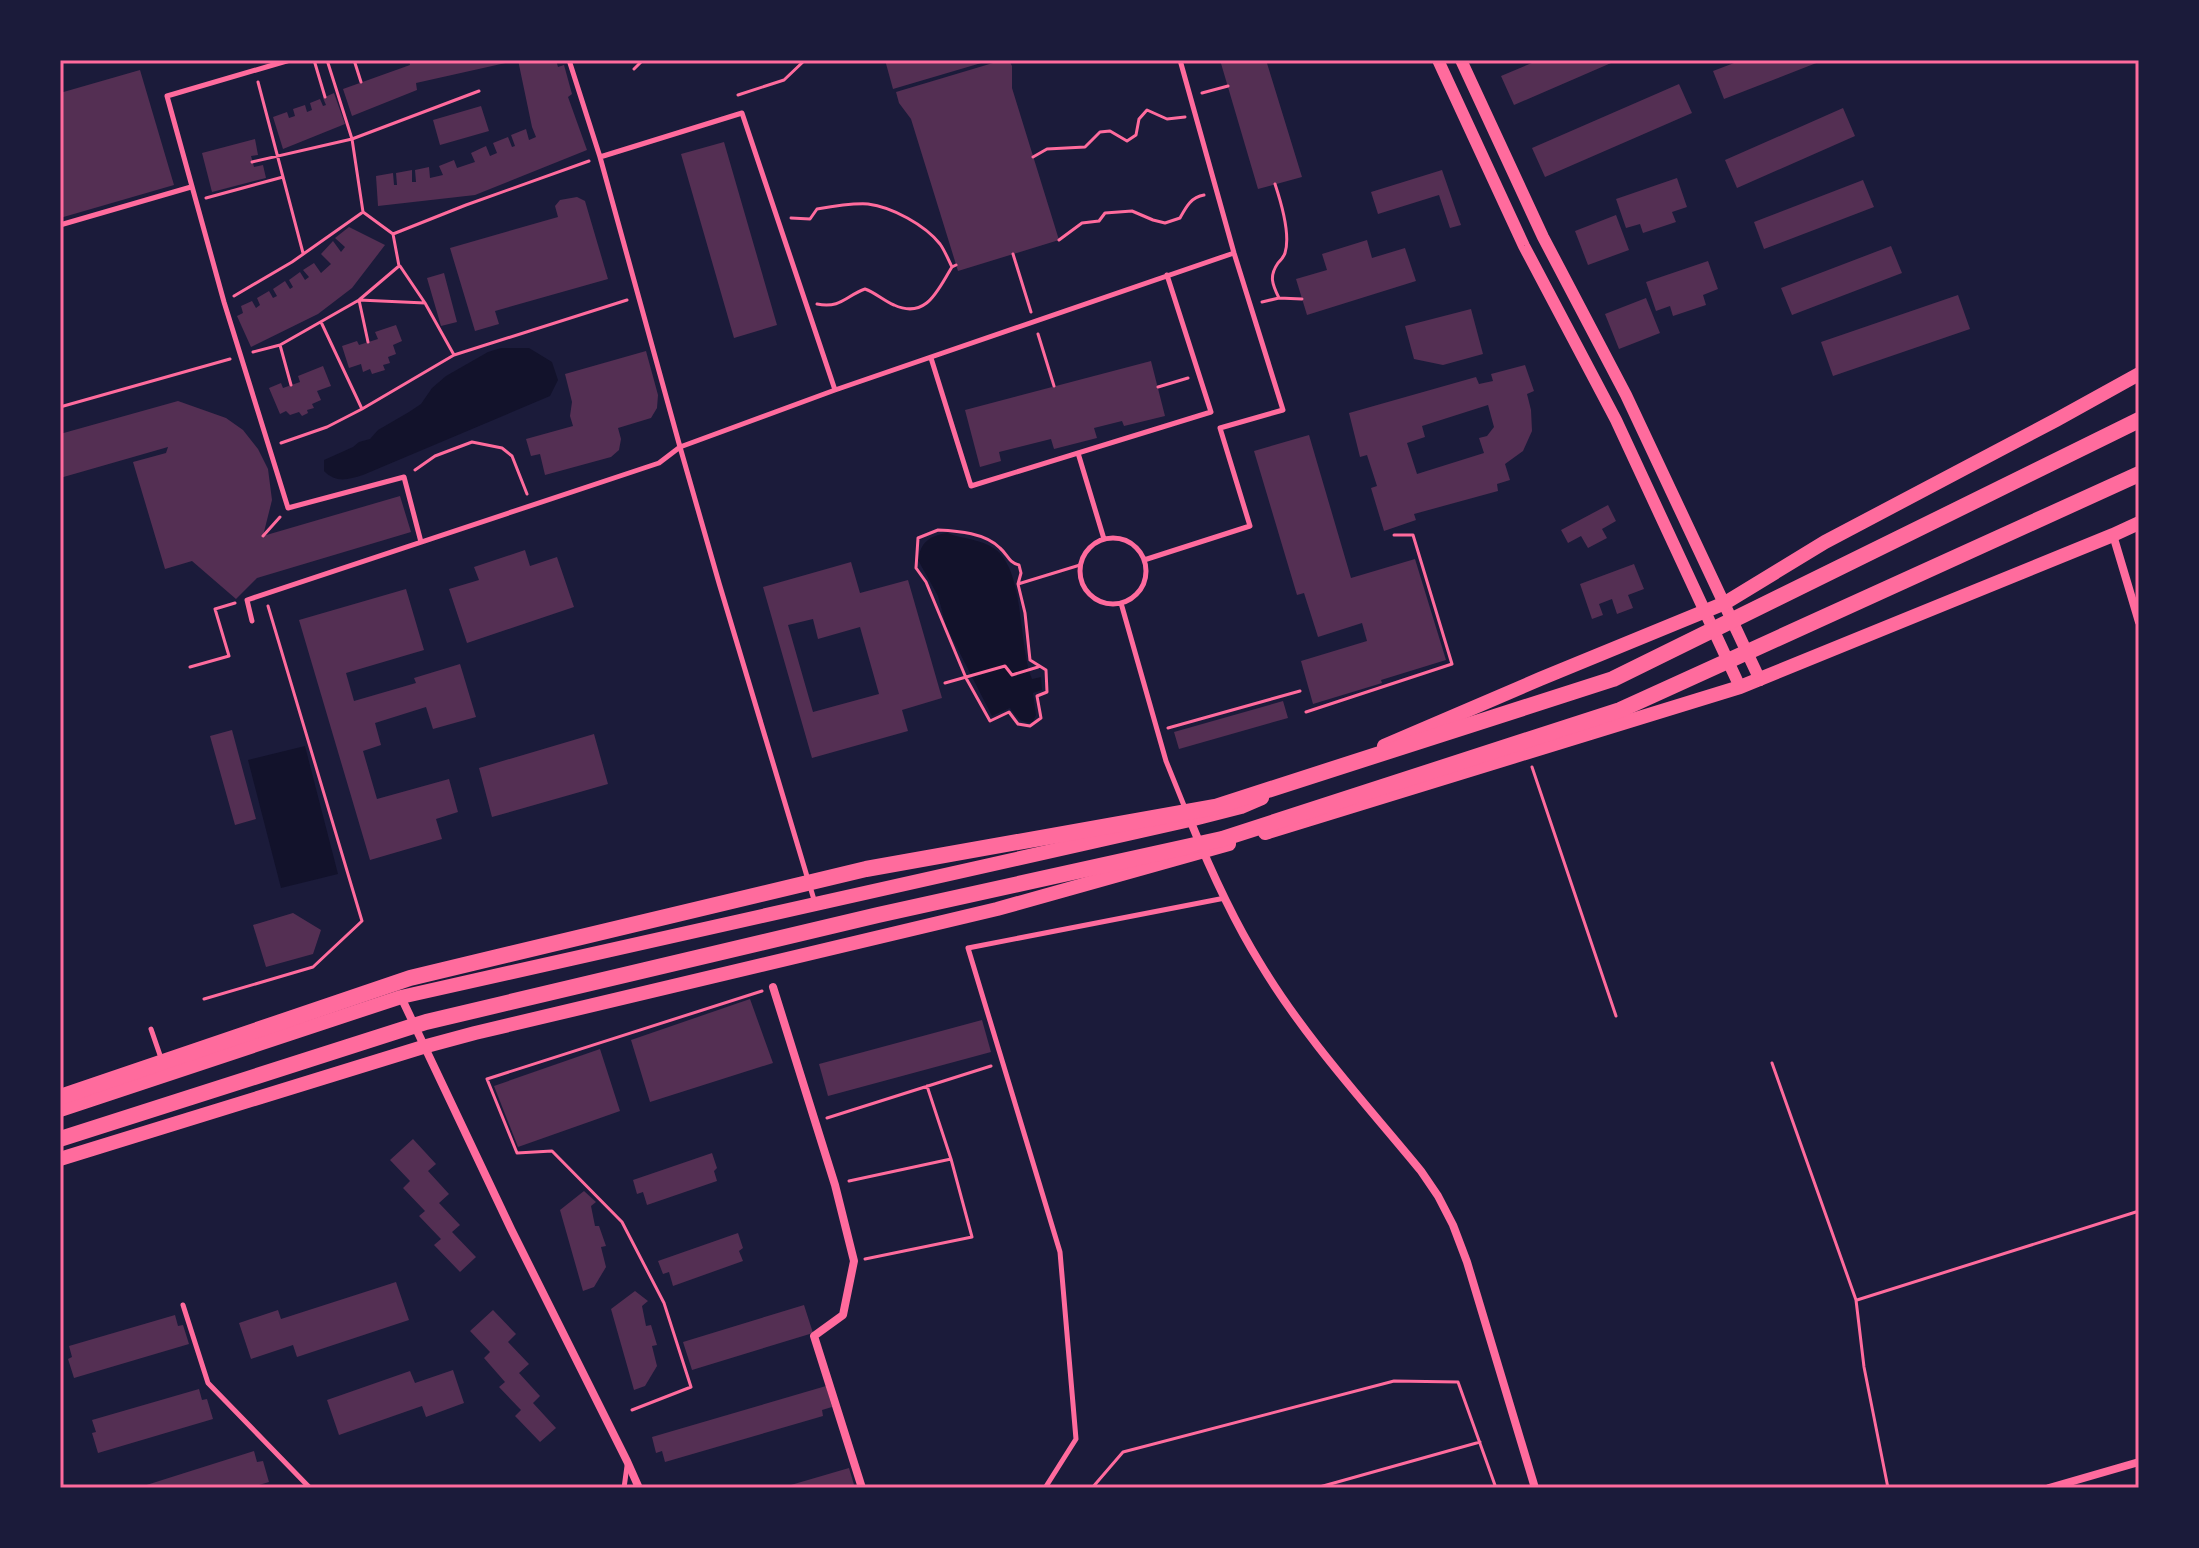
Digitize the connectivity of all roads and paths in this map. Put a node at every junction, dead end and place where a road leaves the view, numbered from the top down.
1 (290, 60) edge
2 (314, 60) edge
3 (327, 60) edge
4 (354, 60) edge
5 (569, 60) edge
6 (643, 60) edge
7 (1180, 60) edge
8 (1438, 60) edge
9 (1461, 60) edge
10 (802, 62) edge
11 (634, 69) dead end
12 (255, 71) junction
13 (361, 82) dead end
14 (1228, 86) dead end
15 (479, 91) dead end
16 (738, 95) dead end
17 (1191, 96) junction
18 (325, 97) dead end
19 (1195, 111) junction
20 (352, 139) junction
21 (278, 157) junction
22 (600, 157) junction
23 (1033, 157) dead end
24 (252, 162) dead end
25 (283, 177) junction
26 (1275, 184) dead end
27 (191, 187) junction
28 (1217, 193) junction
29 (195, 201) junction
30 (363, 212) junction
31 (778, 220) junction
32 (60, 225) edge
33 (393, 234) junction
34 (1059, 240) dead end
35 (303, 253) junction
36 (1234, 253) junction
37 (1013, 254) dead end
38 (399, 266) junction
39 (1167, 275) junction
40 (638, 296) junction
41 (1279, 298) junction
42 (1302, 299) dead end
43 (359, 300) junction
44 (806, 301) junction
45 (224, 302) junction
46 (425, 303) junction
47 (1251, 305) junction
48 (1034, 321) junction
49 (321, 322) junction
50 (368, 342) dead end
51 (280, 345) junction
52 (454, 355) junction
53 (241, 356) junction
54 (931, 358) junction
55 (2139, 374) edge
56 (1199, 375) junction
57 (291, 385) dead end
58 (1054, 386) dead end
59 (1158, 387) dead end
60 (835, 390) junction
61 (60, 407) edge
62 (362, 409) junction
63 (2139, 420) edge
64 (269, 447) junction
65 (680, 447) junction
66 (1078, 453) junction
67 (2139, 474) edge
68 (404, 477) junction
69 (531, 505) junction
70 (288, 508) junction
71 (2139, 523) edge
72 (1394, 535) dead end
73 (2113, 535) junction
74 (263, 536) dead end
75 (1104, 539) junction
76 (421, 542) junction
77 (1144, 560) junction
78 (1080, 565) junction
79 (1018, 584) junction
80 (264, 594) junction
81 (247, 600) junction
82 (1121, 603) junction
83 (1725, 603) junction
84 (1706, 611) junction
85 (252, 621) dead end
86 (2139, 622) edge
87 (190, 667) dead end
88 (1038, 667) junction
89 (966, 678) junction
90 (1760, 680) junction
91 (945, 683) dead end
92 (1740, 687) junction
93 (1300, 691) dead end
94 (1306, 712) dead end
95 (1157, 731) junction
96 (1527, 752) junction
97 (1190, 820) junction
98 (1203, 852) junction
99 (1225, 898) junction
100 (815, 903) junction
101 (773, 987) joint
102 (401, 997) junction
103 (204, 999) dead end
104 (1616, 1016) dead end
105 (151, 1029) dead end
106 (423, 1047) junction
107 (1002, 1062) junction
108 (1772, 1063) dead end
109 (167, 1075) junction
110 (927, 1086) junction
111 (60, 1097) edge
112 (60, 1110) edge
113 (816, 1122) junction
114 (60, 1139) edge
115 (60, 1159) edge
116 (951, 1159) junction
117 (835, 1185) junction
118 (2139, 1211) edge
119 (854, 1261) junction
120 (1856, 1300) junction
121 (183, 1305) dead end
122 (632, 1410) dead end
123 (1480, 1442) junction
124 (627, 1461) junction
125 (2139, 1462) edge
126 (1094, 1487) edge
127 (310, 1488) edge
128 (624, 1488) edge
129 (639, 1488) edge
130 (862, 1488) edge
131 (1045, 1488) edge
132 (1316, 1488) edge
133 (1496, 1488) edge
134 (1535, 1488) edge
135 (1888, 1488) edge
136 (2049, 1488) edge

1 - 12 lane
2 - 18 path
3 - 20 path
4 - 13 path
5 - 22 lane
6 - 11 path
7 - 17 lane
8 - 84 street
9 - 83 street
10 - 16 path
12 - 21 path
12 - 27 lane
14 - 17 path
15 - 20 path
17 - 19 lane
19 - 23 path
19 - 28 lane
20 - 21 path
20 - 30 path
21 - 24 path
21 - 25 path
22 - 31 lane
22 - 33 path
22 - 40 lane
25 - 29 path
25 - 35 path
26 - 41 path
27 - 29 lane
27 - 32 lane
28 - 34 path
28 - 36 lane
29 - 45 lane
30 - 33 path
30 - 35 path
31 - 44 lane
31 - 44 path
33 - 38 path
35 - 45 path
36 - 39 lane
36 - 47 lane
37 - 48 path
38 - 43 path
38 - 46 path
39 - 48 lane
39 - 56 lane
40 - 52 path
40 - 65 lane
41 - 42 path
41 - 47 path
43 - 46 path
43 - 49 path
43 - 50 path
44 - 60 lane
45 - 53 lane
46 - 52 path
47 - 77 lane
48 - 54 lane
48 - 58 path
49 - 51 path
49 - 62 path
51 - 53 path
51 - 57 path
52 - 62 path
53 - 61 path
53 - 64 lane
54 - 60 lane
54 - 66 lane
55 - 83 main road
56 - 59 path
56 - 66 lane
60 - 65 lane
62 - 64 path
63 - 111 highway
64 - 70 lane
65 - 69 lane
65 - 100 lane
66 - 75 lane
67 - 114 highway
68 - 69 path
68 - 70 lane
68 - 76 lane
69 - 76 lane
70 - 74 path
71 - 73 main road
72 - 94 path
73 - 86 street
73 - 90 main road
75 - 77 lane
75 - 78 lane
76 - 80 lane
77 - 82 lane
78 - 79 path
78 - 82 lane
79 - 88 path
79 - 89 path
80 - 81 lane
80 - 103 path
81 - 85 lane
81 - 87 path
82 - 95 lane
83 - 84 main road
83 - 90 street
84 - 92 street
84 - 97 main road
88 - 89 path
88 - 89 path
89 - 91 path
90 - 92 main road
92 - 96 main road
93 - 95 path
95 - 97 lane
96 - 98 main road
96 - 104 path
97 - 98 street
97 - 100 main road
98 - 99 street
98 - 106 main road
99 - 107 lane
99 - 134 street
100 - 102 main road
101 - 113 street
101 - 122 path
102 - 106 street
102 - 109 main road
105 - 109 lane
106 - 115 main road
106 - 124 street
107 - 110 path
107 - 131 lane
108 - 120 path
109 - 112 main road
110 - 113 path
110 - 116 path
113 - 117 street
116 - 117 path
116 - 119 path
117 - 119 street
118 - 120 path
119 - 130 street
120 - 135 path
121 - 127 lane
123 - 126 path
123 - 132 path
123 - 133 path
124 - 128 lane
124 - 129 street
125 - 136 street

